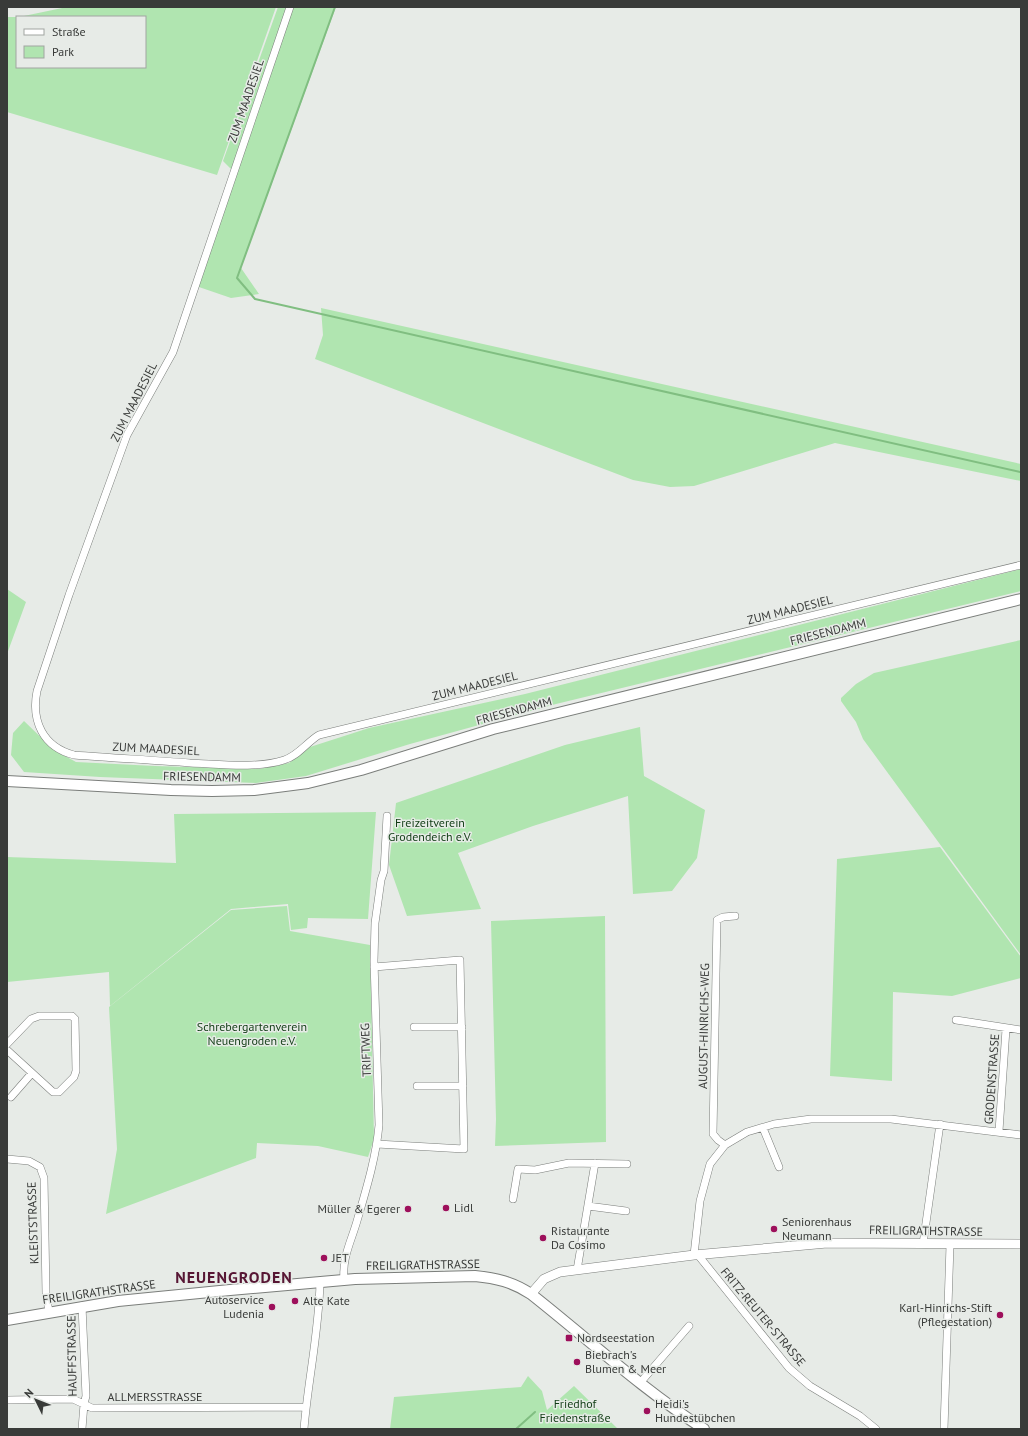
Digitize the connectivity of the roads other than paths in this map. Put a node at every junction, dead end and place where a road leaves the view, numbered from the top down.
1 (290, 7) edge
2 (1021, 565) edge
3 (1021, 599) edge
4 (7, 781) edge
5 (387, 816) dead end
6 (735, 916) dead end
7 (374, 966) junction
8 (956, 1020) dead end
9 (414, 1027) dead end
10 (462, 1027) junction
11 (1006, 1029) junction
12 (1021, 1030) edge
13 (7, 1044) edge
14 (7, 1050) edge
15 (32, 1073) junction
16 (417, 1086) dead end
17 (463, 1086) junction
18 (11, 1097) dead end
19 (940, 1124) junction
20 (763, 1128) junction
21 (999, 1132) junction
22 (1021, 1135) edge
23 (377, 1144) junction
24 (725, 1145) junction
25 (7, 1159) edge
26 (595, 1163) junction
27 (626, 1164) dead end
28 (779, 1167) dead end
29 (513, 1199) dead end
30 (588, 1206) junction
31 (626, 1211) dead end
32 (923, 1244) junction
33 (950, 1244) junction
34 (1021, 1244) edge
35 (696, 1255) junction
36 (577, 1270) junction
37 (344, 1280) junction
38 (320, 1282) junction
39 (531, 1294) junction
40 (82, 1306) junction
41 (49, 1312) junction
42 (7, 1320) edge
43 (689, 1326) dead end
44 (640, 1383) junction
45 (7, 1400) edge
46 (84, 1404) junction
47 (306, 1407) junction
48 (82, 1429) edge
49 (304, 1429) edge
50 (704, 1429) edge
51 (876, 1429) edge
52 (944, 1429) edge

1 - 2 street, ZUM MAADESIEL
3 - 4 main road, FRIESENDAMM
5 - 7 street, TRIFTWEG
6 - 24 street, AUGUST-HINRICHS-WEG
7 - 10 street
7 - 23 street, TRIFTWEG
8 - 11 street
9 - 10 street
10 - 17 street
11 - 12 street
11 - 21 street, GRODENSTRASSE
13 - 15 street
14 - 15 street
15 - 18 street
16 - 17 street
17 - 23 street
19 - 20 street
19 - 21 street
19 - 32 street
20 - 24 street
20 - 28 street
21 - 22 street
23 - 37 street, TRIFTWEG
24 - 35 street
25 - 41 street, KLEISTSTRASSE
26 - 27 street
26 - 29 street
26 - 30 street
30 - 31 street
30 - 36 street
32 - 33 street, FREILIGRATHSTRASSE
32 - 35 street, FREILIGRATHSTRASSE
33 - 34 street, FREILIGRATHSTRASSE
33 - 52 street
35 - 36 street, FREILIGRATHSTRASSE
35 - 51 street, FRITZ-REUTER-STRASSE
36 - 39 street, FREILIGRATHSTRASSE
37 - 38 main road, FREILIGRATHSTRASSE
37 - 39 main road, FREILIGRATHSTRASSE
38 - 40 main road, FREILIGRATHSTRASSE
38 - 47 street
39 - 44 main road
40 - 41 main road, FREILIGRATHSTRASSE
40 - 46 street, HAUFFSTRASSE
41 - 42 main road, FREILIGRATHSTRASSE
43 - 44 street
44 - 50 main road
45 - 46 street, ALLMERSSTRASSE
46 - 47 street, ALLMERSSTRASSE
46 - 48 street, HAUFFSTRASSE
47 - 49 street

